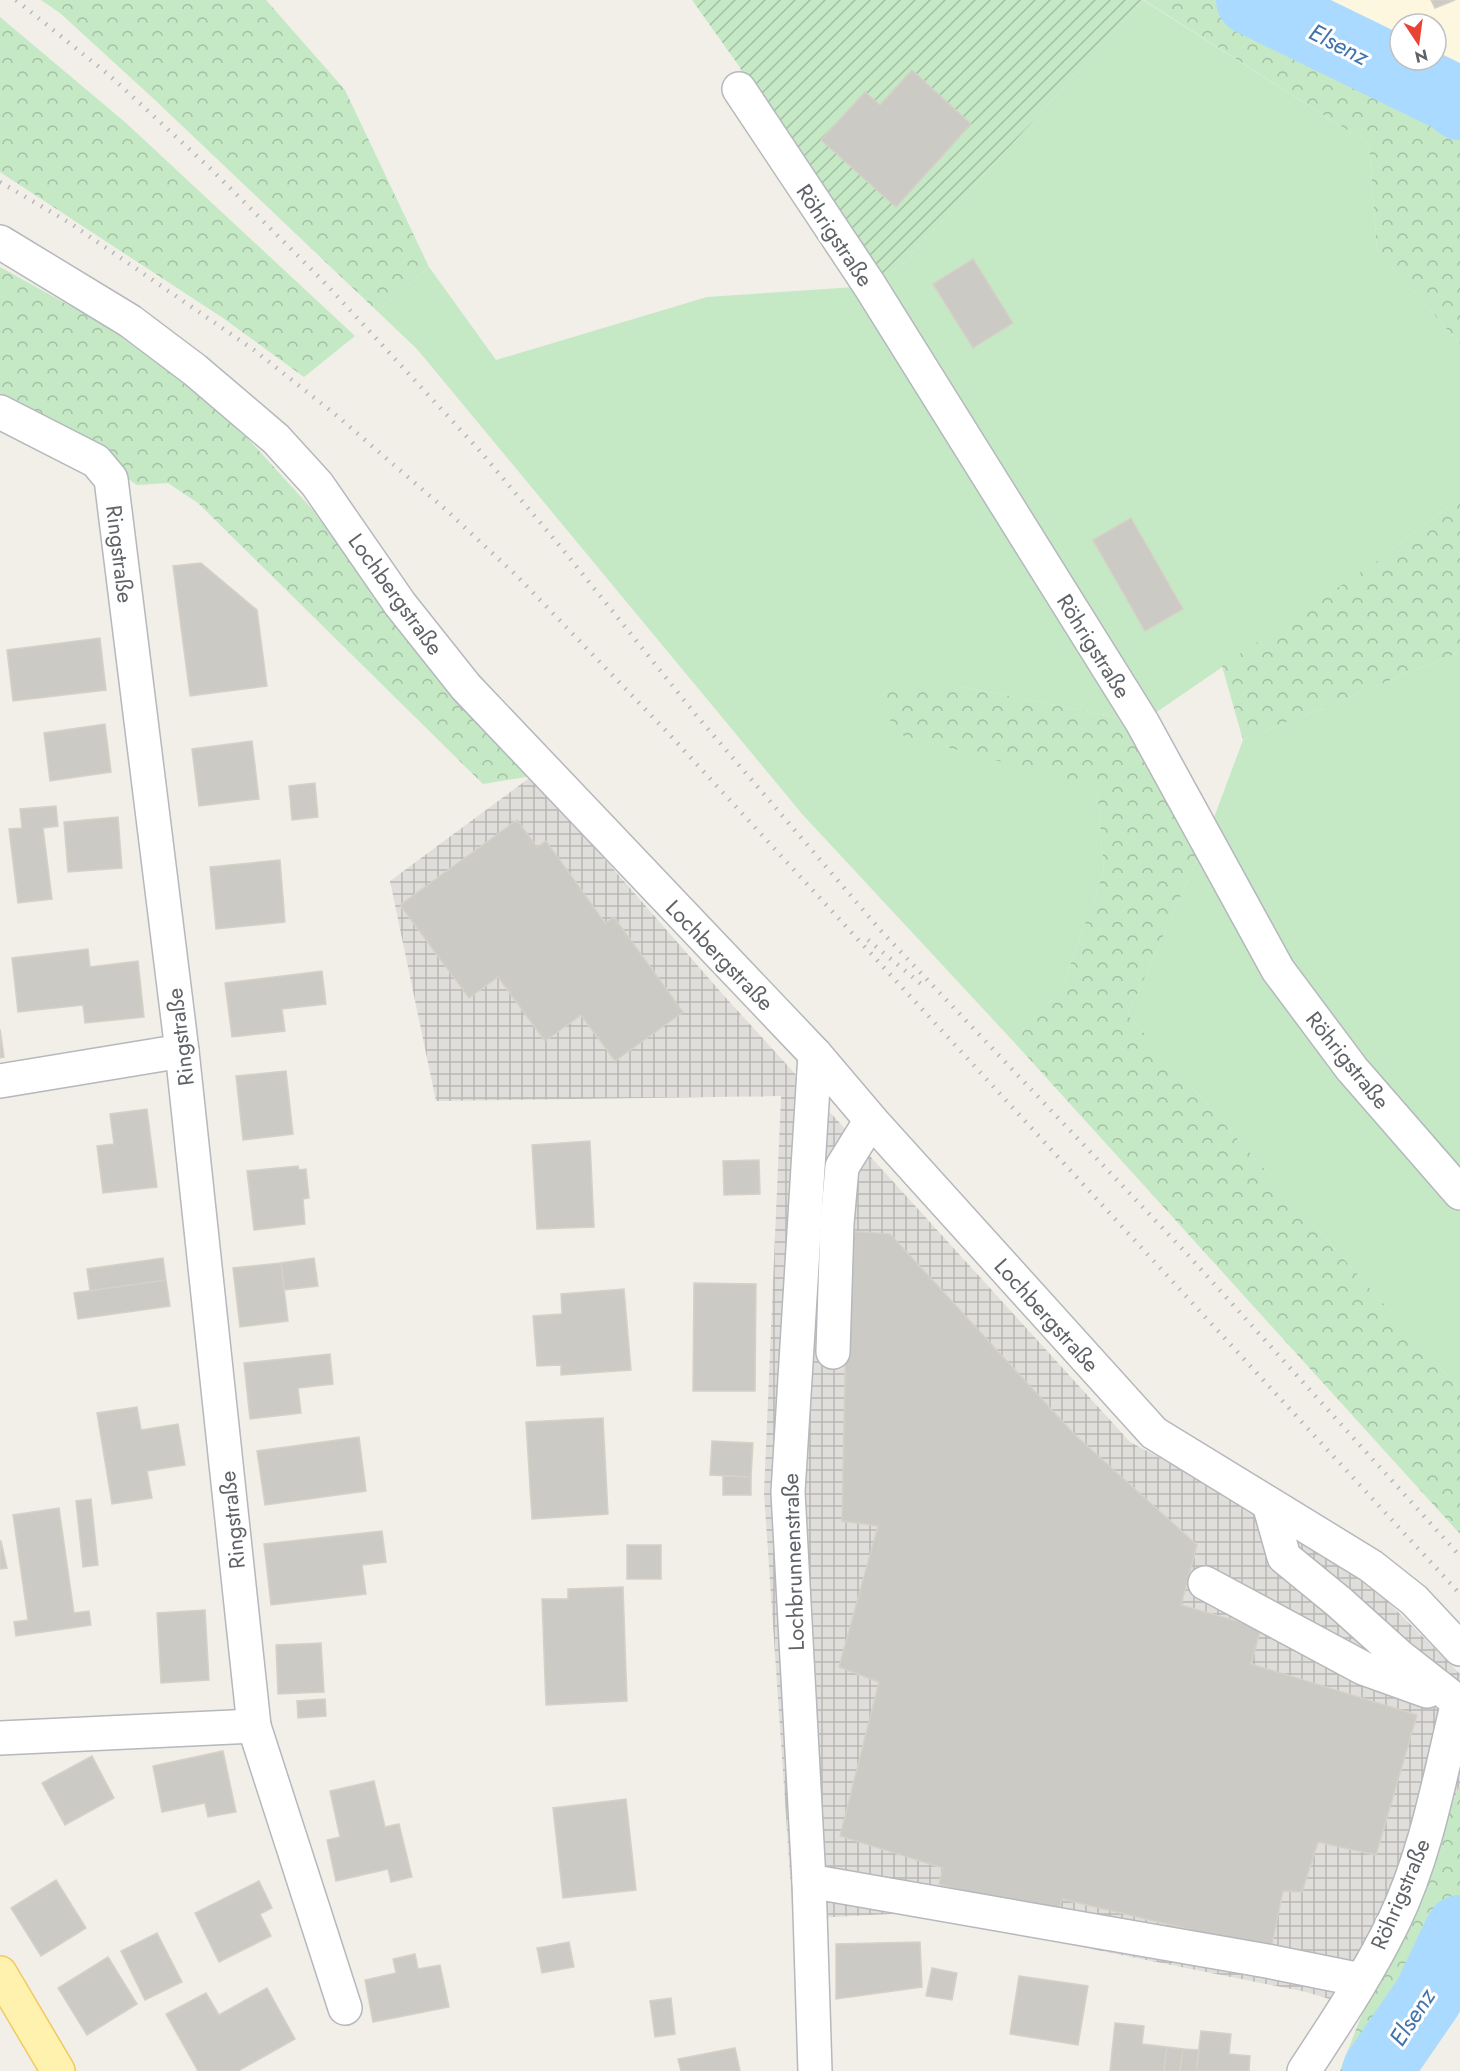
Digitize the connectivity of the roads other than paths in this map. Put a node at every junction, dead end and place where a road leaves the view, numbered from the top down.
1 (739, 89) dead end
2 (0, 242) edge
3 (0, 412) edge
4 (182, 1051) junction
5 (815, 1054) junction
6 (0, 1081) edge
7 (871, 1120) junction
8 (1460, 1193) edge
9 (833, 1352) dead end
10 (1269, 1504) junction
11 (1205, 1583) dead end
12 (1460, 1649) edge
13 (1459, 1699) edge
14 (254, 1726) junction
15 (0, 1738) edge
16 (809, 1881) junction
17 (0, 1973) edge
18 (1361, 1980) junction
19 (345, 2008) dead end
20 (58, 2071) edge
21 (815, 2071) edge
22 (1304, 2071) edge

1 - 8 street, Röhrigstraße
2 - 5 street, Lochbergstraße
3 - 4 street, Ringstraße
4 - 6 street
4 - 14 street, Ringstraße
5 - 7 street, Lochbergstraße
5 - 16 street, Lochbrunnenstraße
7 - 9 street
7 - 10 street, Lochbergstraße
10 - 12 street, Lochbergstraße
10 - 13 street
11 - 13 street
13 - 18 street, Röhrigstraße
14 - 15 street
14 - 19 street, Ringstraße
16 - 18 street
16 - 21 street, Lochbrunnenstraße
17 - 20 main road
18 - 22 street, Röhrigstraße

